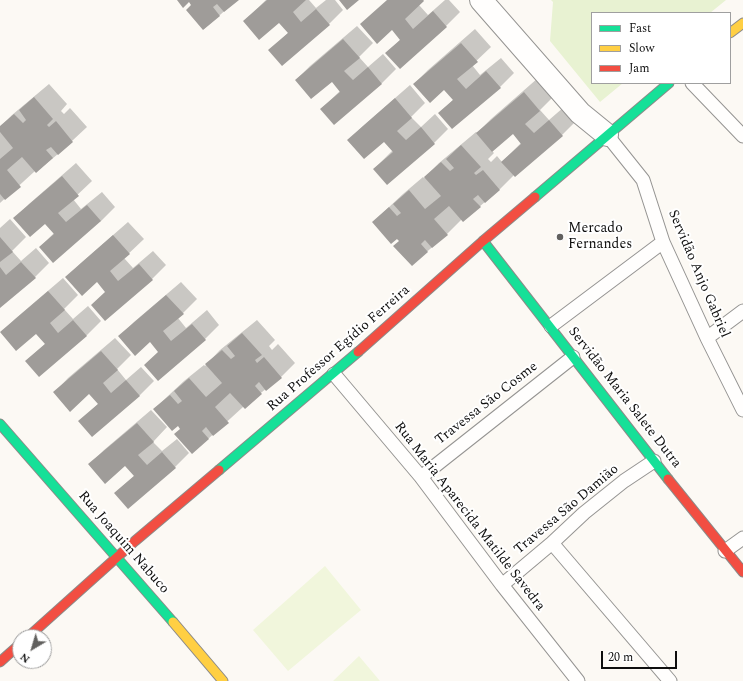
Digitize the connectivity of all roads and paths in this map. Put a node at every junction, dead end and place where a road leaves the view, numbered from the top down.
1 (481, 0) edge
2 (743, 23) edge
3 (731, 32) edge
4 (669, 84) edge
5 (693, 84) edge
6 (607, 135) junction
7 (743, 136) edge
8 (483, 241) junction
9 (664, 242) junction
10 (743, 312) edge
11 (551, 326) junction
12 (707, 338) junction
13 (573, 357) junction
14 (334, 374) junction
15 (743, 410) edge
16 (0, 424) edge
17 (654, 461) junction
18 (421, 477) junction
19 (743, 538) edge
20 (552, 543) junction
21 (725, 551) junction
22 (117, 557) junction
23 (743, 572) edge
24 (502, 585) junction
25 (37, 629) edge
26 (12, 651) edge
27 (0, 662) edge
28 (223, 681) edge
29 (578, 681) edge
30 (670, 681) edge

1 - 6 street
2 - 3 street
4 - 6 street, Rua Professor Egídio Ferreira
5 - 7 lane
6 - 8 street, Rua Professor Egídio Ferreira
6 - 9 lane, Servidão Anjo Gabriel
8 - 11 street, Servidão Maria Salete Dutra
8 - 14 street, Rua Professor Egídio Ferreira
9 - 11 lane
9 - 12 lane, Servidão Anjo Gabriel
10 - 12 lane
11 - 13 street, Servidão Maria Salete Dutra
12 - 15 lane, Servidão Anjo Gabriel
13 - 17 street, Servidão Maria Salete Dutra
13 - 18 lane, Travessa São Cosme
14 - 18 lane, Rua Maria Aparecida Matilde Savedra
14 - 22 street, Rua Professor Egídio Ferreira
16 - 22 street, Rua Joaquim Nabuco
17 - 20 lane, Travessa São Damião
17 - 21 street, Servidão Maria Salete Dutra
18 - 24 lane, Rua Maria Aparecida Matilde Savedra
19 - 21 lane
20 - 24 lane, Travessa São Damião
20 - 30 lane
21 - 23 street, Servidão Maria Salete Dutra
22 - 25 street, Rua Professor Egídio Ferreira
22 - 28 street, Rua Joaquim Nabuco
24 - 29 lane, Rua Maria Aparecida Matilde Savedra
26 - 27 street

